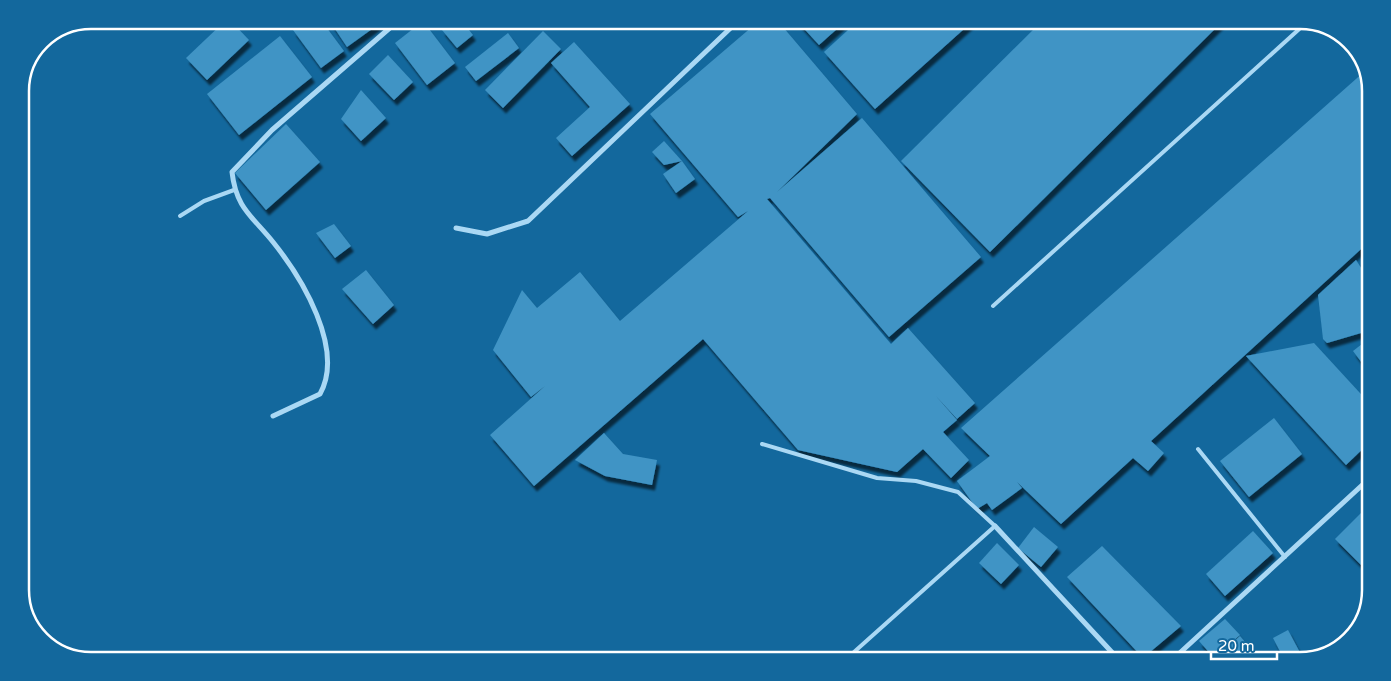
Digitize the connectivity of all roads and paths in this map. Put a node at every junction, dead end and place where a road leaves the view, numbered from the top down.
1 (389, 29) edge
2 (730, 29) edge
3 (1298, 29) edge
4 (234, 190) junction
5 (180, 216) dead end
6 (456, 228) dead end
7 (993, 306) dead end
8 (273, 416) dead end
9 (762, 444) dead end
10 (1198, 450) dead end
11 (1362, 486) edge
12 (995, 526) junction
13 (1285, 557) junction
14 (854, 652) edge
15 (1112, 652) edge
16 (1181, 652) edge

1 - 4 street
2 - 6 street
3 - 7 lane
4 - 5 lane
4 - 8 street
9 - 12 lane
10 - 13 lane
11 - 13 street
12 - 14 lane
12 - 15 street
13 - 16 street

